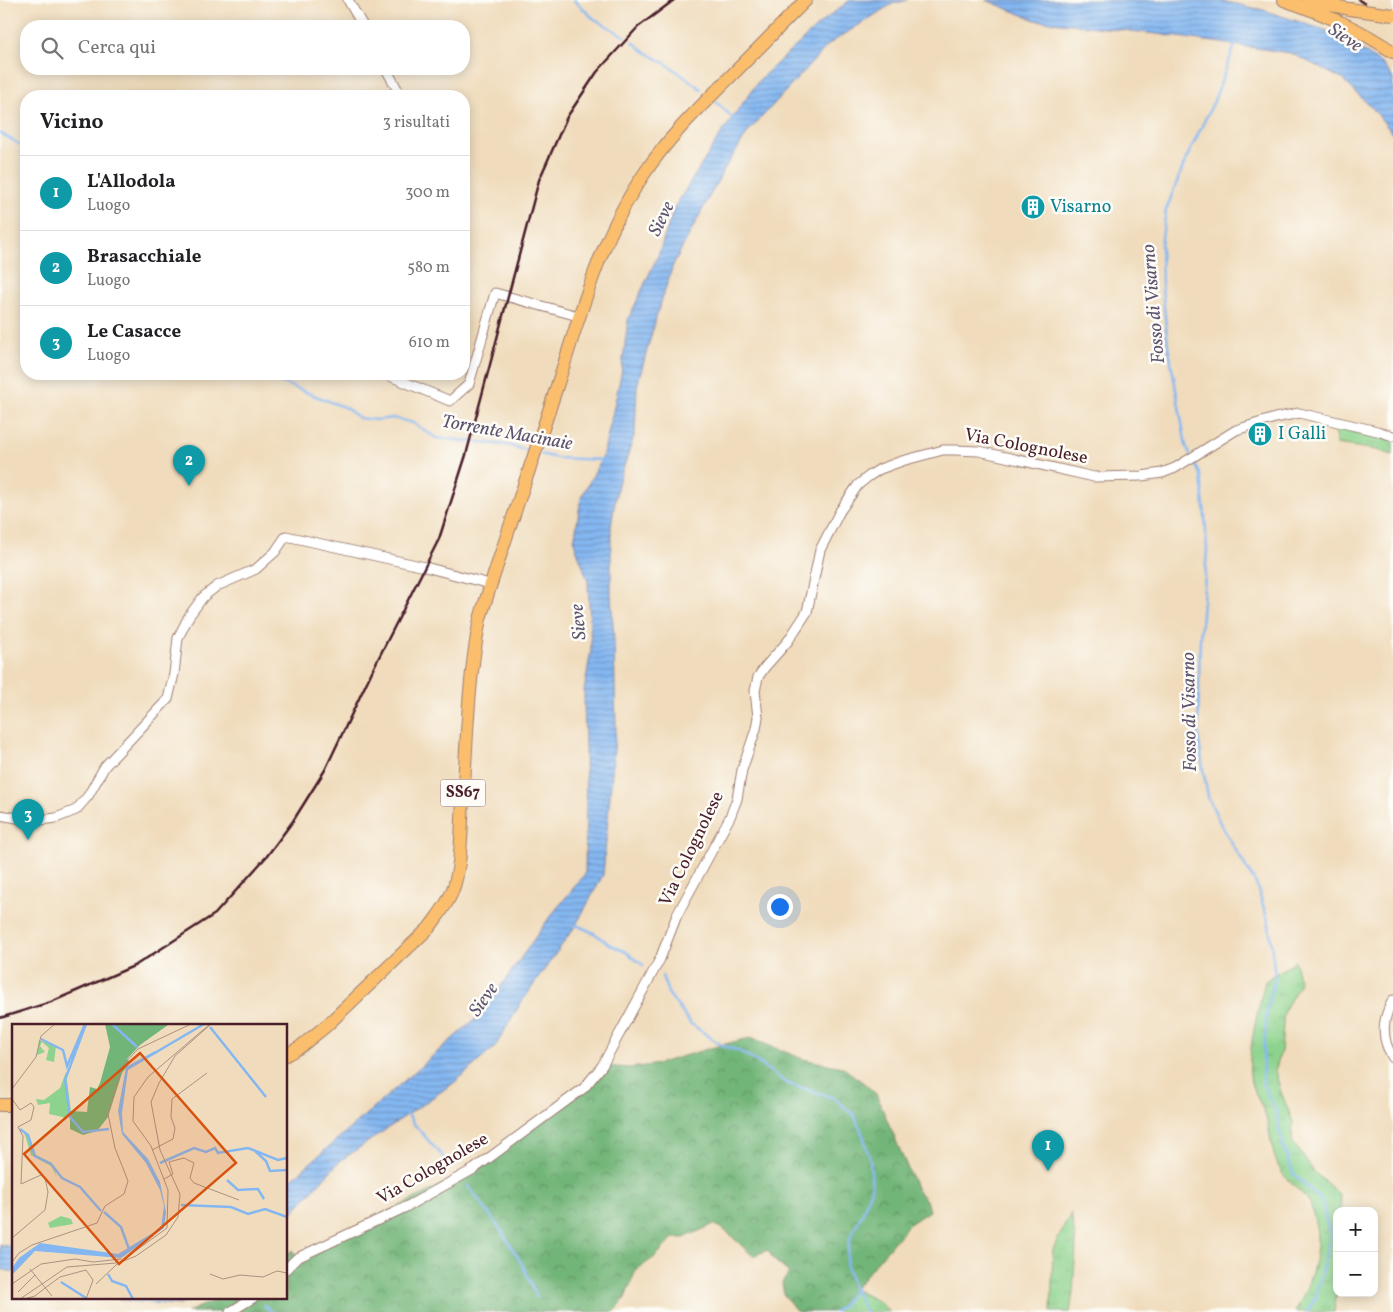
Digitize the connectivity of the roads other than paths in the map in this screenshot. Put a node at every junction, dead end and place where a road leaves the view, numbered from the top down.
1 (348, 0) edge
2 (806, 0) edge
3 (1284, 0) edge
4 (1308, 0) edge
5 (1393, 15) edge
6 (360, 20) edge
7 (1393, 52) edge
8 (389, 75) edge
9 (397, 90) edge
10 (578, 316) junction
11 (399, 380) edge
12 (1393, 436) edge
13 (490, 584) junction
14 (0, 815) edge
15 (1393, 1000) edge
16 (288, 1054) edge
17 (1393, 1058) edge
18 (288, 1267) edge
19 (249, 1300) edge
20 (230, 1312) edge

1 - 6 street
2 - 10 main road, SS67
3 - 7 main road
4 - 5 main road, bridge
8 - 9 street
10 - 11 street
10 - 13 main road, SS67
12 - 18 street, Via Colognolese
13 - 14 street
13 - 16 main road, SS67
15 - 17 street
19 - 20 street

